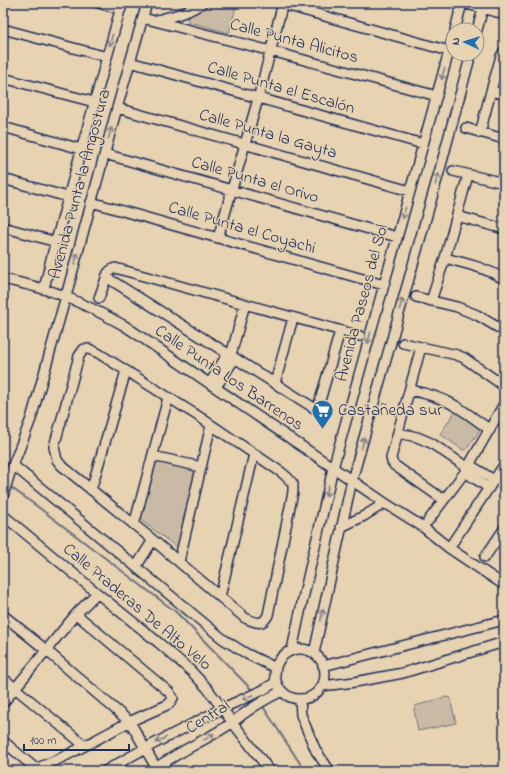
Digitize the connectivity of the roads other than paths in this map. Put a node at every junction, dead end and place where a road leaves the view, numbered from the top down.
1 (98, 3) edge
2 (147, 3) edge
3 (202, 3) edge
4 (463, 3) edge
5 (281, 4) edge
6 (121, 6) edge
7 (484, 6) edge
8 (504, 14) edge
9 (143, 18) junction
10 (156, 20) junction
11 (457, 22) edge
12 (479, 22) edge
13 (3, 28) edge
14 (445, 50) edge
15 (271, 51) junction
16 (504, 51) edge
17 (107, 57) junction
18 (130, 62) junction
19 (446, 62) edge
20 (469, 62) edge
21 (3, 78) edge
22 (491, 91) junction
23 (504, 94) edge
24 (437, 96) junction
25 (258, 99) junction
26 (94, 102) junction
27 (117, 108) junction
28 (3, 127) edge
29 (466, 128) dead end
30 (480, 133) junction
31 (504, 139) edge
32 (423, 144) junction
33 (245, 145) junction
34 (81, 149) junction
35 (105, 154) junction
36 (453, 171) dead end
37 (468, 175) junction
38 (3, 179) edge
39 (504, 183) edge
40 (232, 190) junction
41 (410, 191) junction
42 (68, 197) junction
43 (91, 202) junction
44 (457, 216) junction
45 (3, 228) edge
46 (504, 229) edge
47 (218, 238) junction
48 (397, 238) junction
49 (56, 242) junction
50 (445, 258) junction
51 (106, 277) junction
52 (3, 279) edge
53 (504, 279) edge
54 (384, 285) junction
55 (44, 289) junction
56 (66, 296) junction
57 (416, 297) dead end
58 (99, 298) dead end
59 (430, 301) junction
60 (245, 304) junction
61 (293, 318) junction
62 (340, 331) junction
63 (504, 331) edge
64 (360, 336) dead end
65 (403, 343) dead end
66 (421, 347) junction
67 (231, 355) junction
68 (126, 371) junction
69 (275, 383) junction
70 (213, 385) junction
71 (504, 386) edge
72 (410, 390) junction
73 (168, 398) junction
74 (504, 404) edge
75 (211, 425) junction
76 (490, 430) junction
77 (398, 433) junction
78 (254, 454) junction
79 (153, 456) junction
80 (504, 465) edge
81 (201, 468) junction
82 (333, 468) junction
83 (11, 469) junction
84 (468, 469) junction
85 (352, 480) junction
86 (492, 484) junction
87 (91, 490) junction
88 (3, 496) edge
89 (444, 500) junction
90 (385, 503) junction
91 (3, 515) edge
92 (428, 521) dead end
93 (134, 525) junction
94 (342, 527) junction
95 (504, 529) edge
96 (153, 540) junction
97 (501, 540) edge
98 (449, 548) junction
99 (485, 556) dead end
100 (179, 562) junction
101 (136, 567) junction
102 (504, 585) edge
103 (97, 593) junction
104 (220, 596) junction
105 (76, 614) junction
106 (3, 615) edge
107 (504, 620) edge
108 (504, 642) edge
109 (46, 650) junction
110 (292, 650) junction
111 (314, 653) junction
112 (323, 666) junction
113 (276, 668) junction
114 (3, 678) edge
115 (276, 682) junction
116 (322, 686) junction
117 (15, 688) junction
118 (282, 691) junction
119 (300, 699) junction
120 (3, 703) edge
121 (223, 708) junction
122 (130, 722) junction
123 (233, 723) junction
124 (3, 741) edge
125 (86, 746) junction
126 (144, 749) junction
127 (32, 770) edge
128 (155, 770) edge
129 (105, 771) edge
130 (270, 771) edge
131 (330, 771) edge

1 - 6 street
2 - 9 street, Avenida Punta la Angostura
3 - 10 street
4 - 7 street
4 - 11 street
5 - 14 street
5 - 15 street
6 -> 17 street, Avenida Punta la Angostura
7 - 8 street
7 - 12 street
9 - 10 street, Calle Punta Alicitos
9 - 18 street, Avenida Punta la Angostura
10 - 15 street, Calle Punta Alicitos
13 - 17 street
15 - 24 street, Calle Punta Alicitos
15 - 25 street
16 - 22 street
17 - 26 street, Avenida Punta la Angostura
18 - 25 street, Calle Punta el Escalón
18 - 27 street, Avenida Punta la Angostura
19 -> 24 street, Avenida Paseos del Sol
85 -> 20 street
21 - 26 street
22 - 23 street
22 - 30 street
24 - 32 street, Avenida Paseos del Sol
25 - 32 street, Calle Punta el Escalón
25 - 33 street
26 - 34 street, Avenida Punta la Angostura
27 - 33 street, Calle Punta la Gayta
35 -> 27 street, Avenida Punta la Angostura
28 - 34 street
29 - 30 street
30 - 31 street
32 - 41 street, Avenida Paseos del Sol
33 - 40 street
33 - 41 street, Calle Punta la Gayta
34 - 42 street, Avenida Punta la Angostura
35 - 40 street, Calle Punta el Orivo
35 - 43 street, Avenida Punta la Angostura
36 - 37 street
37 - 39 street
37 - 44 street
38 - 42 street
40 - 47 street
40 - 48 street, Calle Punta el Orivo
41 -> 48 street, Avenida Paseos del Sol
42 - 49 street, Avenida Punta la Angostura
43 - 47 street, Calle Punta el Coyachi
56 -> 43 street, Avenida Punta la Angostura
44 - 46 street
44 - 50 street
45 - 49 street
47 - 54 street, Calle Punta el Coyachi
48 - 54 street, Avenida Paseos del Sol
49 - 55 street, Avenida Punta la Angostura
50 - 53 street
50 - 59 street
51 - 58 street
51 - 60 street
51 - 67 street
52 - 55 street
54 -> 82 street, Avenida Paseos del Sol
55 - 56 street, Avenida Punta la Angostura
56 - 70 street, Calle Punta Los Barrenos
56 - 83 street
57 - 59 street
59 - 63 street
60 - 61 street
60 - 67 street
61 - 62 street
61 - 69 street
62 - 64 street
62 - 69 street
65 - 66 street
66 - 71 street
66 - 72 street
67 - 69 street
67 - 70 street
68 - 73 street
68 - 87 street
68 - 87 street
70 - 82 street, Calle Punta Los Barrenos
72 - 76 street
72 - 77 street
73 - 75 street
73 - 79 street
74 - 76 street
75 - 78 street
75 - 81 street
76 - 84 street
77 - 84 street
77 - 89 street
78 - 104 street
78 - 104 street
79 - 81 street
79 - 93 street
80 - 86 street
81 - 100 street
82 - 85 street, Calle Punta Los Barrenos
82 -> 110 street, Avenida Paseos del Sol
83 - 88 street
83 - 101 street
84 - 86 street
84 - 89 street
85 - 90 street, Calle Punta Los Barrenos
85 - 94 street
86 - 98 street
87 - 93 street
89 - 92 street
90 - 94 street
90 - 98 street, Calle Punta Los Barrenos
91 - 103 street, Calle Praderas De Alto Velo
93 - 96 street
111 -> 94 street
95 - 97 street
96 - 100 street
96 - 101 street
97 - 99 street
98 - 102 street, Calle Punta Los Barrenos
100 - 104 street
101 - 113 street
103 - 105 street
103 - 121 street, Calle Praderas De Alto Velo
105 - 109 street
105 - 122 street
106 - 109 street
107 - 112 street
108 - 116 street
109 - 117 street
109 - 122 street
110 - 111 street
110 - 113 street
111 - 112 street
112 - 116 street
113 - 115 street
114 - 117 street
115 - 118 street
115 -> 121 street
116 - 119 street
117 - 120 street
117 - 125 street
118 - 119 street
118 - 123 street, Central
119 - 131 street
121 - 123 street, Calle Praderas De Alto Velo
121 -> 126 street
122 - 125 street
122 - 126 street
128 -> 123 street, Central
123 - 130 street, Calle Praderas De Alto Velo
124 - 127 street
125 - 127 street
126 - 128 street
126 - 129 street

